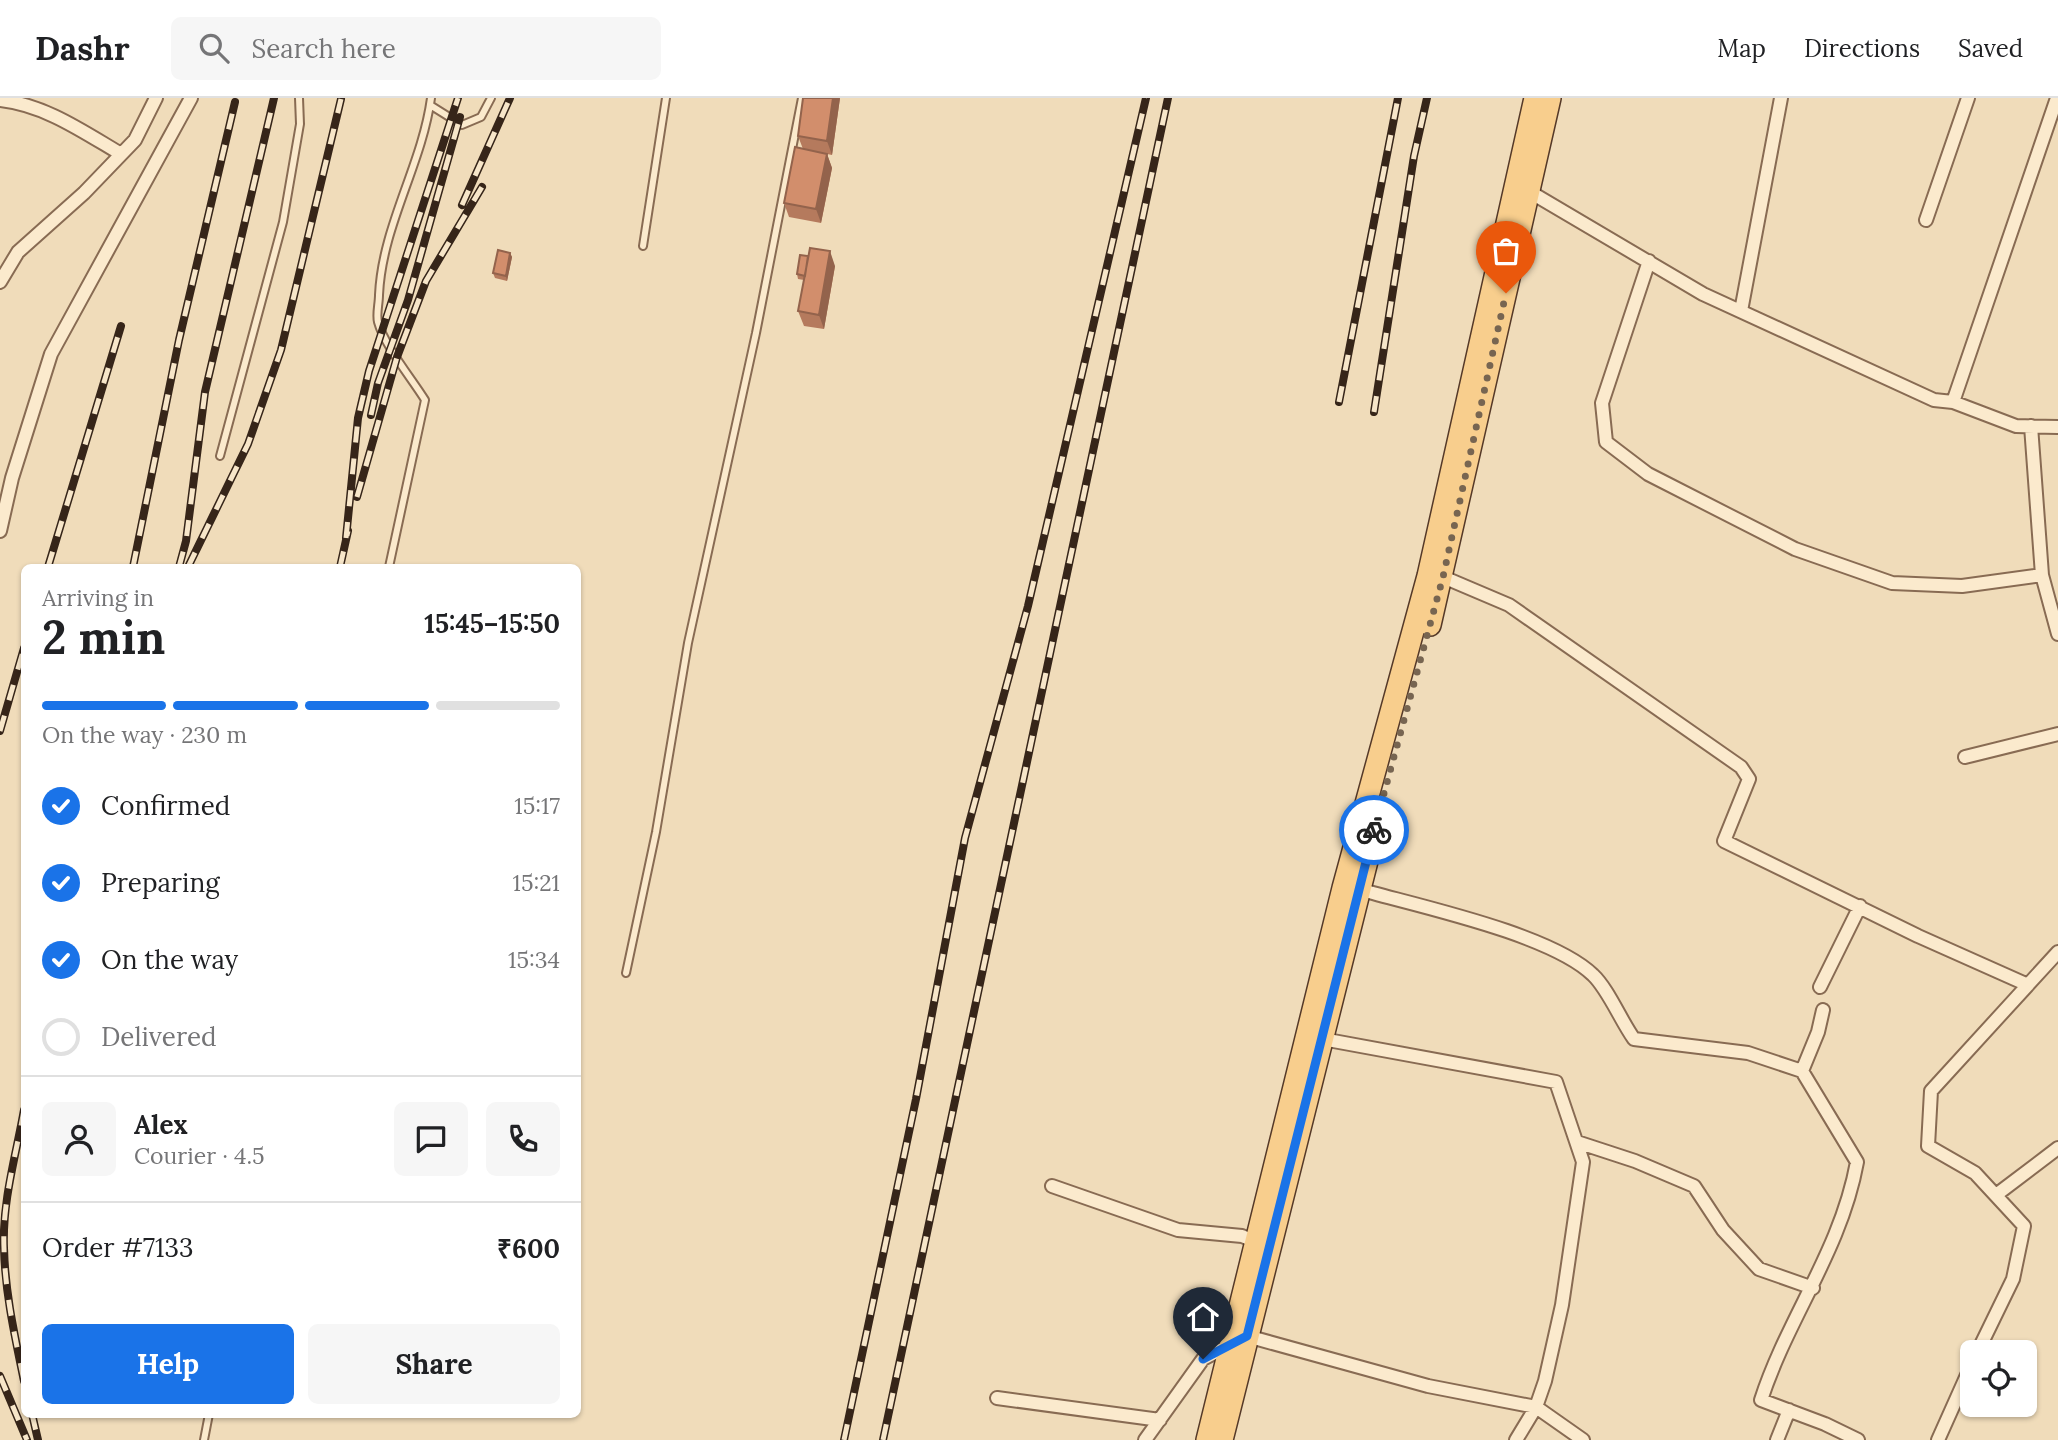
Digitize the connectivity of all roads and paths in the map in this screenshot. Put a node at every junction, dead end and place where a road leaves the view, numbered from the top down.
1 (156, 98) edge
2 (191, 98) edge
3 (299, 98) edge
4 (491, 98) edge
5 (666, 98) edge
6 (802, 98) edge
7 (1535, 98) edge
8 (1550, 98) edge
9 (1781, 98) edge
10 (1968, 98) edge
11 (2057, 98) edge
12 (0, 100) edge
13 (430, 102) edge
14 (121, 154) junction
15 (1522, 189) junction
16 (1926, 220) dead end
17 (643, 246) dead end
18 (1649, 261) junction
19 (0, 282) edge
20 (1741, 311) junction
21 (1953, 402) junction
22 (2031, 426) junction
23 (2058, 427) edge
24 (220, 456) dead end
25 (0, 531) edge
26 (390, 564) edge
27 (1436, 574) junction
28 (2042, 575) junction
29 (2058, 634) edge
30 (1404, 697) junction
31 (2058, 734) edge
32 (1965, 757) dead end
33 (1358, 889) junction
34 (1860, 906) junction
35 (2058, 951) edge
36 (626, 973) dead end
37 (2028, 985) junction
38 (1819, 987) dead end
39 (1823, 1010) dead end
40 (1314, 1037) junction
41 (1802, 1071) junction
42 (1577, 1142) junction
43 (2058, 1148) edge
44 (1052, 1186) dead end
45 (1996, 1195) junction
46 (1264, 1245) junction
47 (1813, 1288) junction
48 (1983, 1340) edge
49 (1238, 1341) junction
50 (1960, 1391) edge
51 (997, 1398) dead end
52 (1536, 1407) junction
53 (1789, 1410) junction
54 (208, 1418) edge
55 (1160, 1420) junction
56 (204, 1440) edge
57 (1145, 1440) edge
58 (1207, 1440) edge
59 (1222, 1440) edge
60 (1516, 1440) edge
61 (1583, 1440) edge
62 (1777, 1440) edge
63 (1858, 1440) edge
64 (1938, 1440) edge

1 - 14 street
2 - 25 street
3 - 24 lane
4 - 13 lane
5 - 17 lane
6 - 36 lane
7 - 15 main road
8 - 15 main road
9 - 20 street
10 - 16 street
11 - 21 street
12 - 14 street
13 - 26 lane
14 - 19 street
15 - 18 street
15 - 27 main road
18 - 20 street
18 - 28 street
20 - 21 street
21 - 22 street
22 - 23 street
22 - 28 street
27 - 30 main road
27 - 34 street
28 - 29 street
30 - 33 main road
30 - 40 main road
31 - 32 street
33 - 40 main road
33 - 41 street
34 - 37 street
34 - 38 street
35 - 37 street
37 - 45 street
39 - 41 street
40 - 42 street
40 - 46 main road
41 - 47 street
42 - 47 street
42 - 52 street
43 - 45 street
44 - 46 street
45 - 48 street
46 - 49 main road
47 - 53 street
49 - 52 street
49 - 55 street
49 - 58 main road
49 - 59 main road
50 - 64 street
51 - 55 street
52 - 60 street
52 - 61 street
53 - 62 street
53 - 63 street
54 - 56 lane
55 - 57 street

